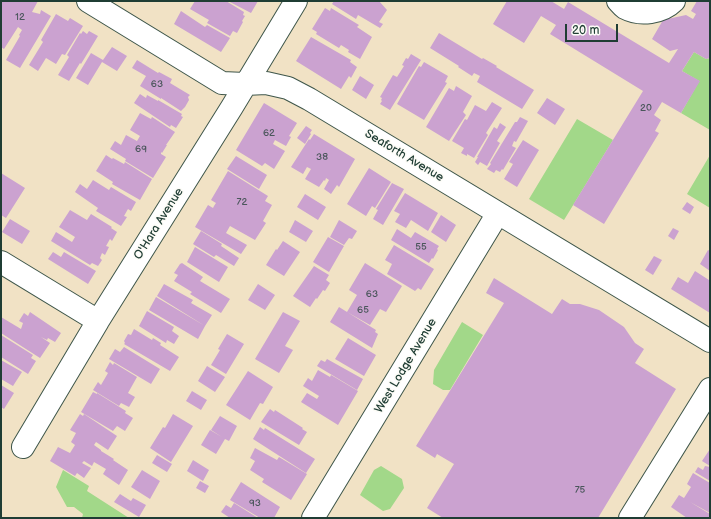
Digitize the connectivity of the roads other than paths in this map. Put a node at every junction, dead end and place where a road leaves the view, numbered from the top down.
1 (88, 1) edge
2 (296, 1) edge
3 (618, 1) edge
4 (674, 1) edge
5 (245, 84) junction
6 (498, 213) junction
7 (1, 262) edge
8 (98, 321) junction
9 (710, 341) edge
10 (710, 389) edge
11 (23, 447) dead end
12 (313, 518) edge
13 (630, 518) edge

1 - 5 street, Seaforth Avenue
2 - 5 street, O'Hara Avenue
3 - 4 street
5 - 6 street, Seaforth Avenue
5 - 8 street, O'Hara Avenue
6 - 9 street, Seaforth Avenue
6 - 12 street, West Lodge Avenue
7 - 8 street
8 - 11 street, O'Hara Avenue
10 - 13 street

